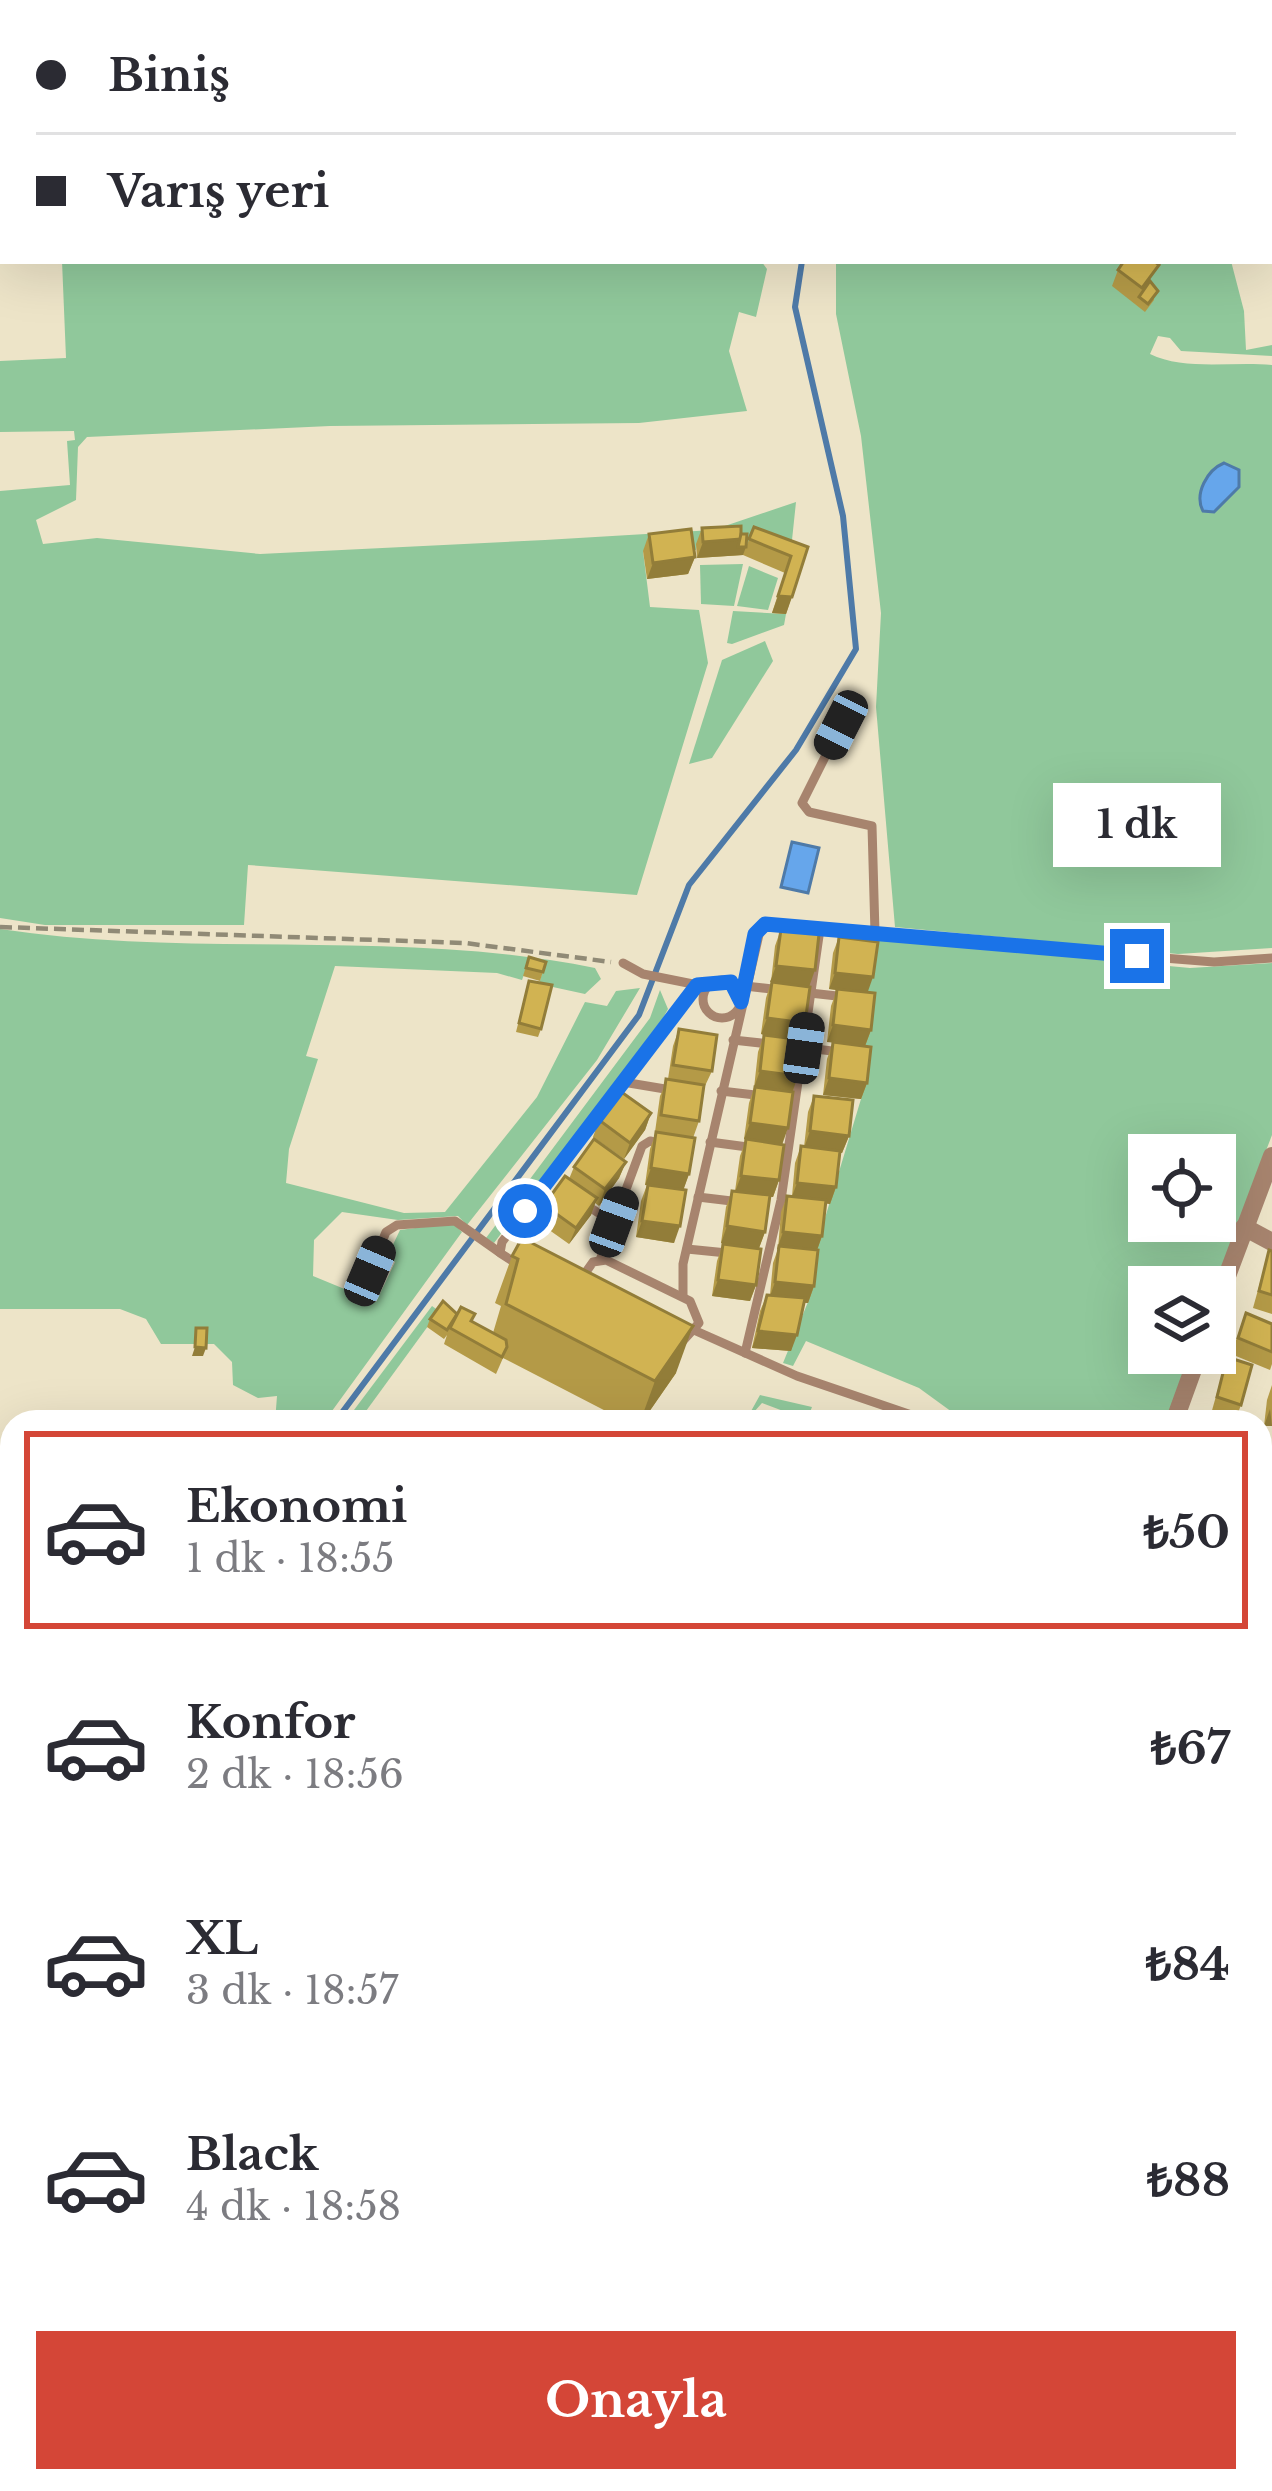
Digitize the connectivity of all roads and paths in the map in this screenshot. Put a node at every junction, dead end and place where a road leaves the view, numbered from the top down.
1 (841, 725) dead end
2 (0, 927) edge
3 (820, 929) junction
4 (875, 933) junction
5 (1272, 958) edge
6 (623, 963) joint
7 (702, 986) junction
8 (745, 986) junction
9 (812, 993) junction
10 (869, 1000) edge
11 (741, 1002) junction
12 (733, 1040) junction
13 (804, 1048) junction
14 (858, 1054) edge
15 (623, 1082) junction
16 (722, 1090) junction
17 (680, 1092) edge
18 (796, 1100) junction
19 (815, 1102) edge
20 (578, 1142) junction
21 (669, 1145) edge
22 (709, 1147) junction
23 (688, 1149) edge
24 (788, 1153) junction
25 (595, 1155) edge
26 (805, 1155) edge
27 (1272, 1156) edge
28 (612, 1167) edge
29 (630, 1179) junction
30 (548, 1181) junction
31 (624, 1194) junction
32 (642, 1196) edge
33 (697, 1201) junction
34 (678, 1202) edge
35 (779, 1207) junction
36 (801, 1210) edge
37 (614, 1222) junction
38 (1244, 1227) junction
39 (1272, 1242) edge
40 (687, 1249) junction
41 (495, 1250) junction
42 (768, 1256) junction
43 (789, 1258) edge
44 (600, 1260) junction
45 (1230, 1266) edge
46 (370, 1271) dead end
47 (537, 1275) edge
48 (572, 1293) edge
49 (683, 1296) junction
50 (756, 1305) junction
51 (778, 1307) edge
52 (696, 1331) junction
53 (663, 1343) edge
54 (745, 1353) junction
55 (1191, 1374) edge
56 (899, 1410) edge
57 (1178, 1410) edge

1 - 4 lane
2 - 6 path
3 - 4 lane
3 - 8 lane
3 - 9 lane
4 - 5 lane
6 - 7 lane
7 - 11 lane
7 - 11 lane
7 - 15 lane
8 - 9 lane
8 - 11 lane
9 - 10 lane
9 - 13 lane
11 - 12 lane
12 - 13 lane
12 - 16 lane
13 - 14 lane
13 - 18 lane
15 - 17 lane
15 - 20 lane
16 - 18 lane
16 - 22 lane
18 - 19 lane
18 - 24 lane
20 - 25 lane
20 - 30 lane
21 - 29 lane
22 - 23 lane
22 - 24 lane
22 - 33 lane
24 - 26 lane
24 - 35 lane
27 - 38 street
28 - 29 lane
29 - 31 lane
30 - 37 lane
30 - 41 lane
31 - 32 lane
31 - 37 lane
33 - 34 lane
33 - 35 lane
33 - 40 lane
35 - 36 lane
35 - 42 lane
37 - 44 lane
38 - 39 street
38 - 45 street
40 - 42 lane
40 - 49 lane
41 - 46 lane
41 - 47 lane
42 - 43 lane
42 - 50 lane
44 - 48 lane
44 - 49 lane
49 - 52 lane
50 - 51 lane
50 - 54 lane
52 - 53 lane
52 - 54 lane
54 - 56 lane
55 - 57 street

